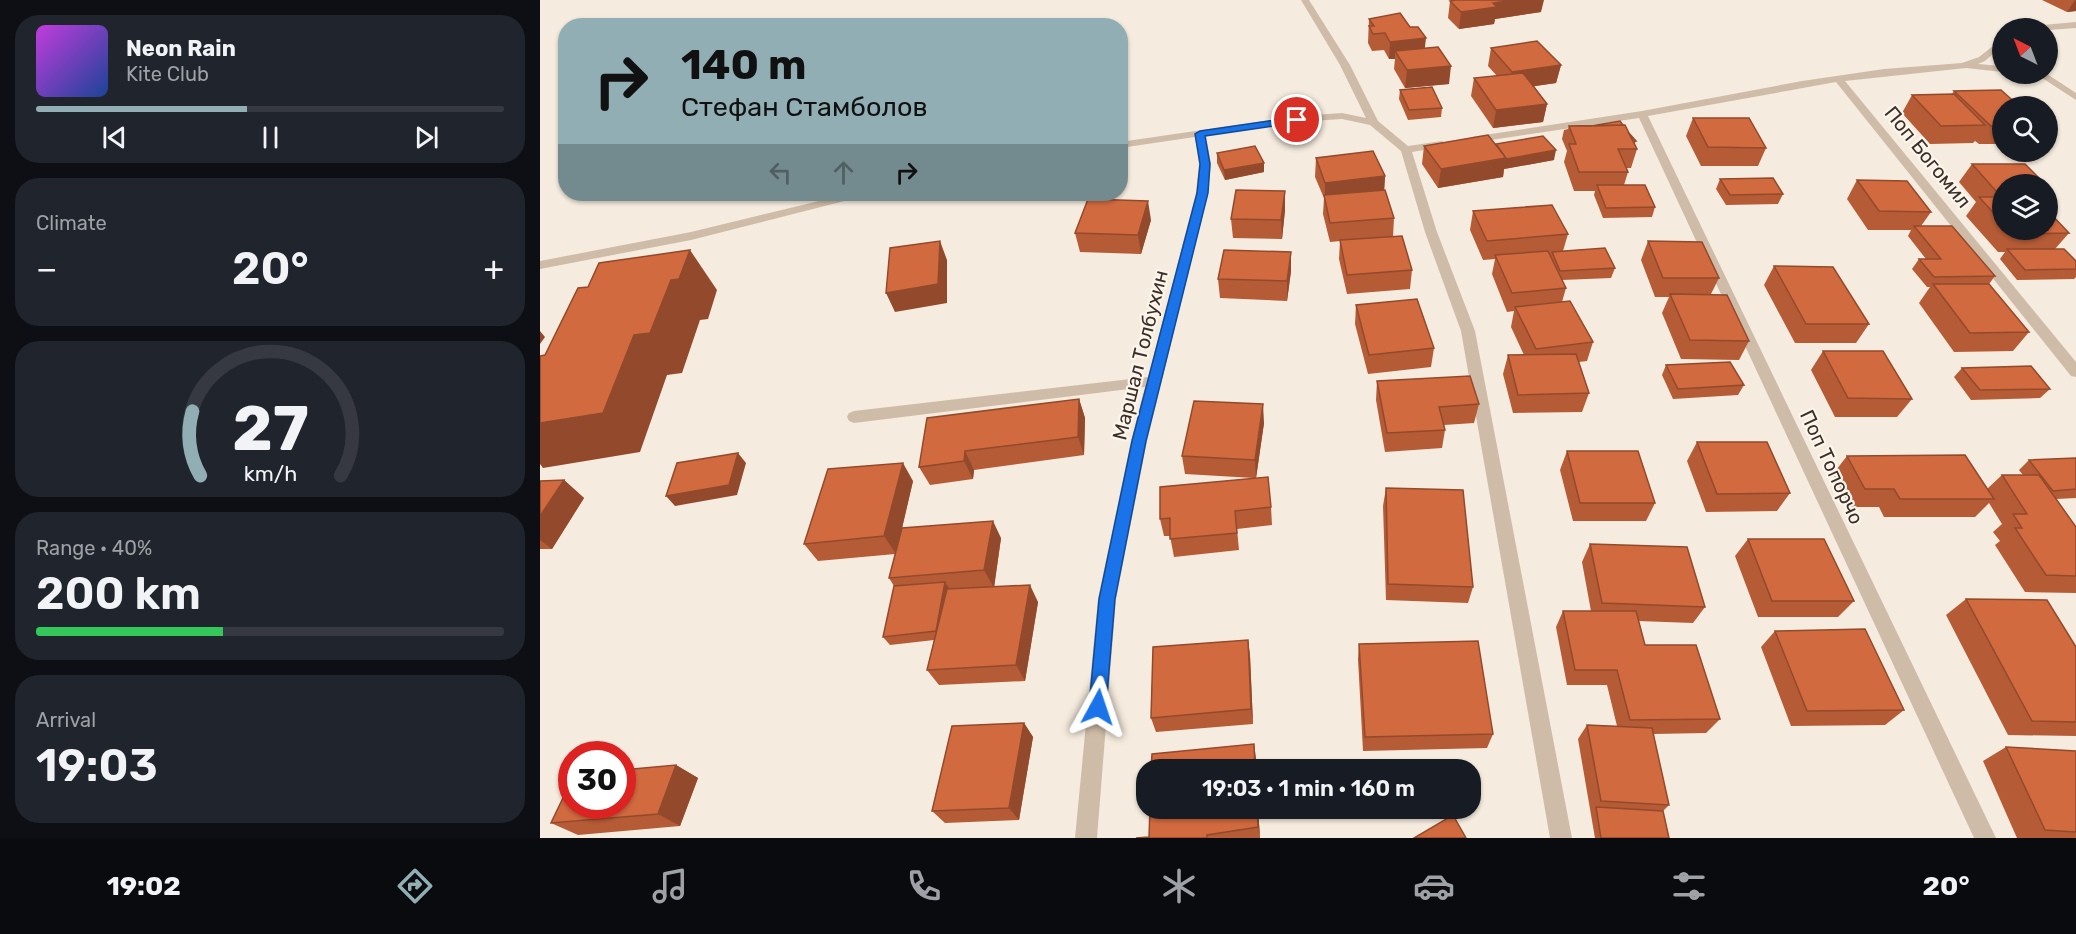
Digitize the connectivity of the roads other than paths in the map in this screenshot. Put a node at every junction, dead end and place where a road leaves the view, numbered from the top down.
1 (1305, 0) edge
2 (2076, 25) edge
3 (2058, 27) edge
4 (1992, 52) edge
5 (1962, 66) junction
6 (1992, 68) edge
7 (1839, 79) junction
8 (2056, 84) edge
9 (2076, 97) edge
10 (1642, 114) junction
11 (1374, 123) junction
12 (1200, 134) junction
13 (1128, 144) edge
14 (1406, 150) junction
15 (834, 201) edge
16 (649, 244) junction
17 (636, 263) edge
18 (540, 265) edge
19 (2076, 372) edge
20 (1155, 381) junction
21 (854, 417) dead end
22 (1086, 838) edge
23 (1561, 838) edge
24 (1985, 838) edge

1 - 11 street
2 - 3 street
4 - 5 street
5 - 6 street
5 - 7 street
7 - 10 street
7 - 19 street, Поп Богомил
8 - 9 street
10 - 14 street
10 - 24 street, Поп Топорчо
11 - 12 street
11 - 14 street
12 - 13 street
12 - 20 street, Маршал Толбухин
14 - 23 street
15 - 16 street
16 - 17 street
16 - 18 street
20 - 21 street
20 - 22 street, Маршал Толбухин

